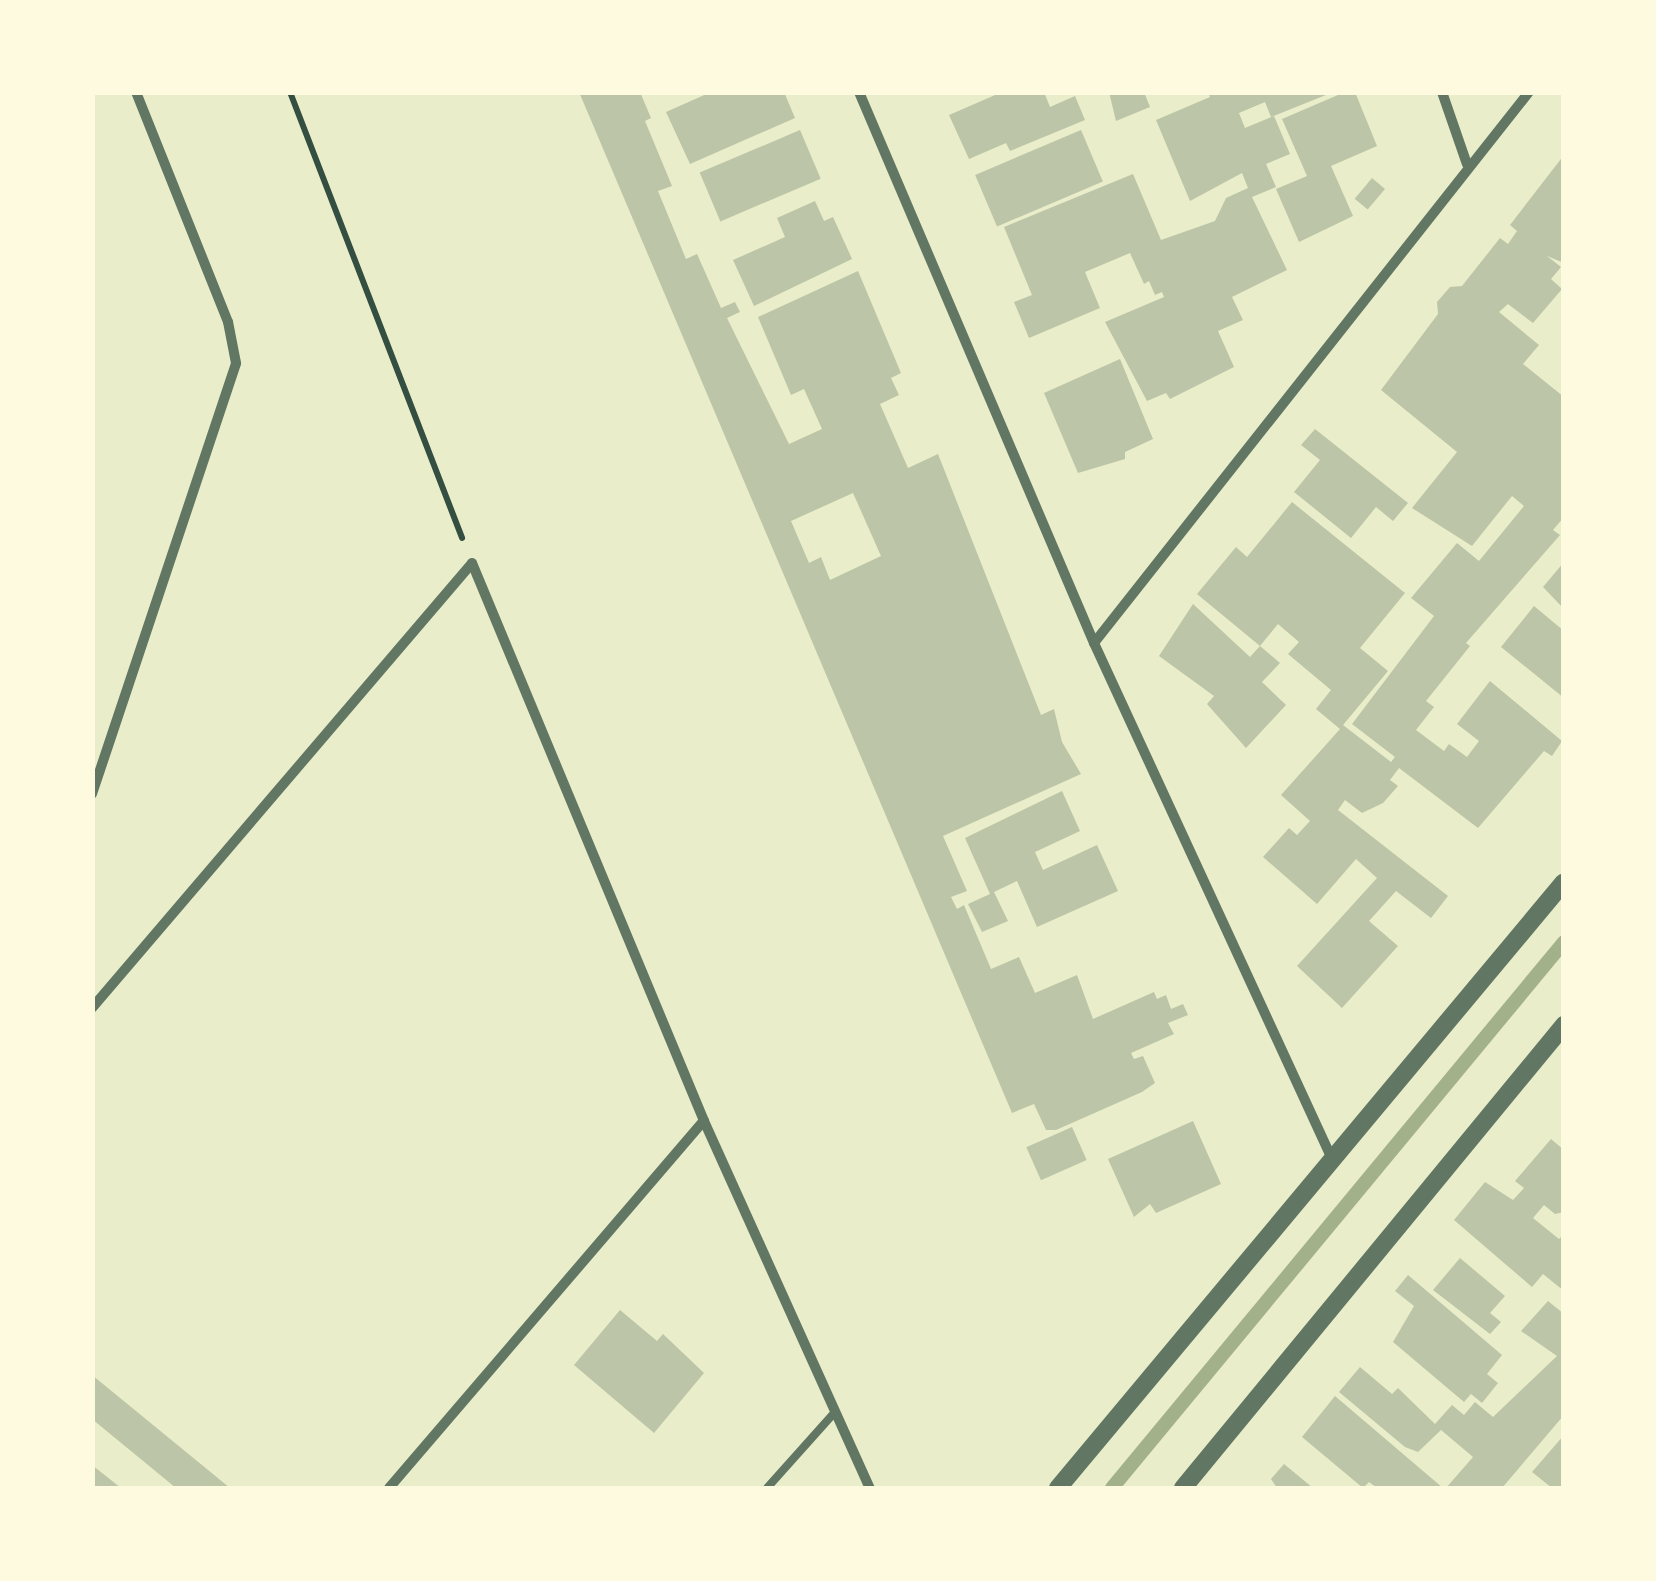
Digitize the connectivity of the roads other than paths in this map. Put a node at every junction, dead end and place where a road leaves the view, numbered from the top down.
1 (136, 92) edge
2 (859, 92) edge
3 (1442, 92) edge
4 (1529, 92) edge
5 (1468, 164) junction
6 (1094, 643) junction
7 (92, 794) edge
8 (1564, 882) edge
9 (92, 1008) edge
10 (1564, 1024) edge
11 (704, 1121) junction
12 (1333, 1162) junction
13 (835, 1412) junction
14 (389, 1488) edge
15 (768, 1488) edge
16 (870, 1488) edge
17 (1058, 1488) edge
18 (1183, 1488) edge

1 - 7 street
2 - 6 street
3 - 5 street
4 - 5 street
5 - 6 street
6 - 12 street
8 - 12 street
9 - 11 street
10 - 18 street
11 - 13 street
11 - 14 street
12 - 17 street
13 - 15 lane
13 - 16 street

